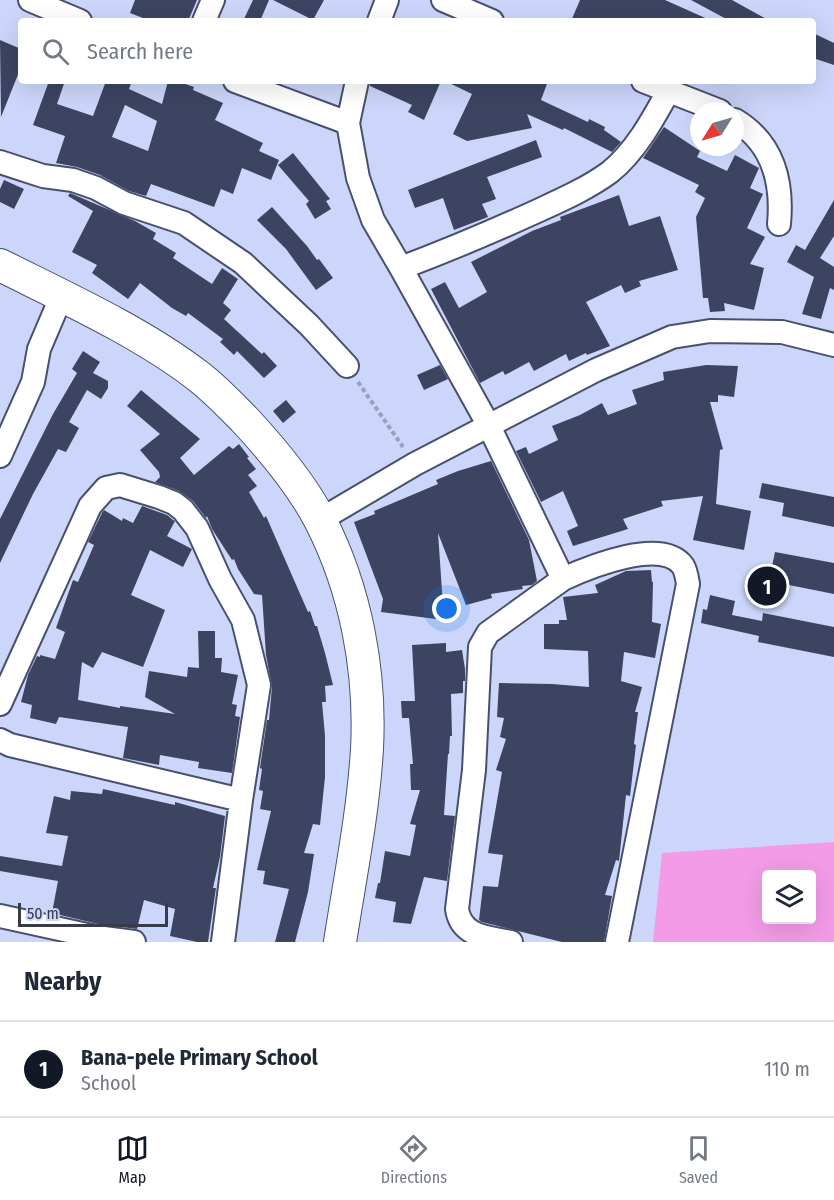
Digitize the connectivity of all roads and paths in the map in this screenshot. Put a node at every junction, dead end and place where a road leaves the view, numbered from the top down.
1 (30, 0) edge
2 (213, 0) edge
3 (387, 0) edge
4 (443, 0) edge
5 (73, 18) edge
6 (205, 18) edge
7 (380, 18) edge
8 (485, 18) edge
9 (243, 84) edge
10 (356, 84) edge
11 (652, 84) edge
12 (669, 90) junction
13 (698, 102) edge
14 (348, 123) junction
15 (744, 126) edge
16 (0, 162) edge
17 (778, 224) dead end
18 (0, 265) edge
19 (401, 268) junction
20 (62, 295) junction
21 (834, 345) edge
22 (347, 366) joint
23 (489, 426) junction
24 (0, 456) edge
25 (415, 464) junction
26 (320, 520) junction
27 (563, 579) junction
28 (0, 704) edge
29 (0, 740) edge
30 (241, 800) junction
31 (0, 916) edge
32 (95, 940) edge
33 (134, 942) edge
34 (224, 942) edge
35 (340, 942) edge
36 (511, 942) edge
37 (616, 942) edge

1 - 5 street
2 - 6 street
3 - 7 street
4 - 8 street
9 - 14 street
10 - 14 street
11 - 12 street
12 - 13 street
12 - 19 street
14 - 19 street
15 - 17 street
16 - 22 street
18 - 20 street
19 - 23 street
20 - 24 street
20 - 26 street
21 - 23 street
22 - 25 path
23 - 25 street
23 - 27 street
25 - 26 street
26 - 35 street
27 - 36 street
27 - 37 street
28 - 30 street
29 - 30 street
30 - 34 street
31 - 32 street
32 - 33 street

